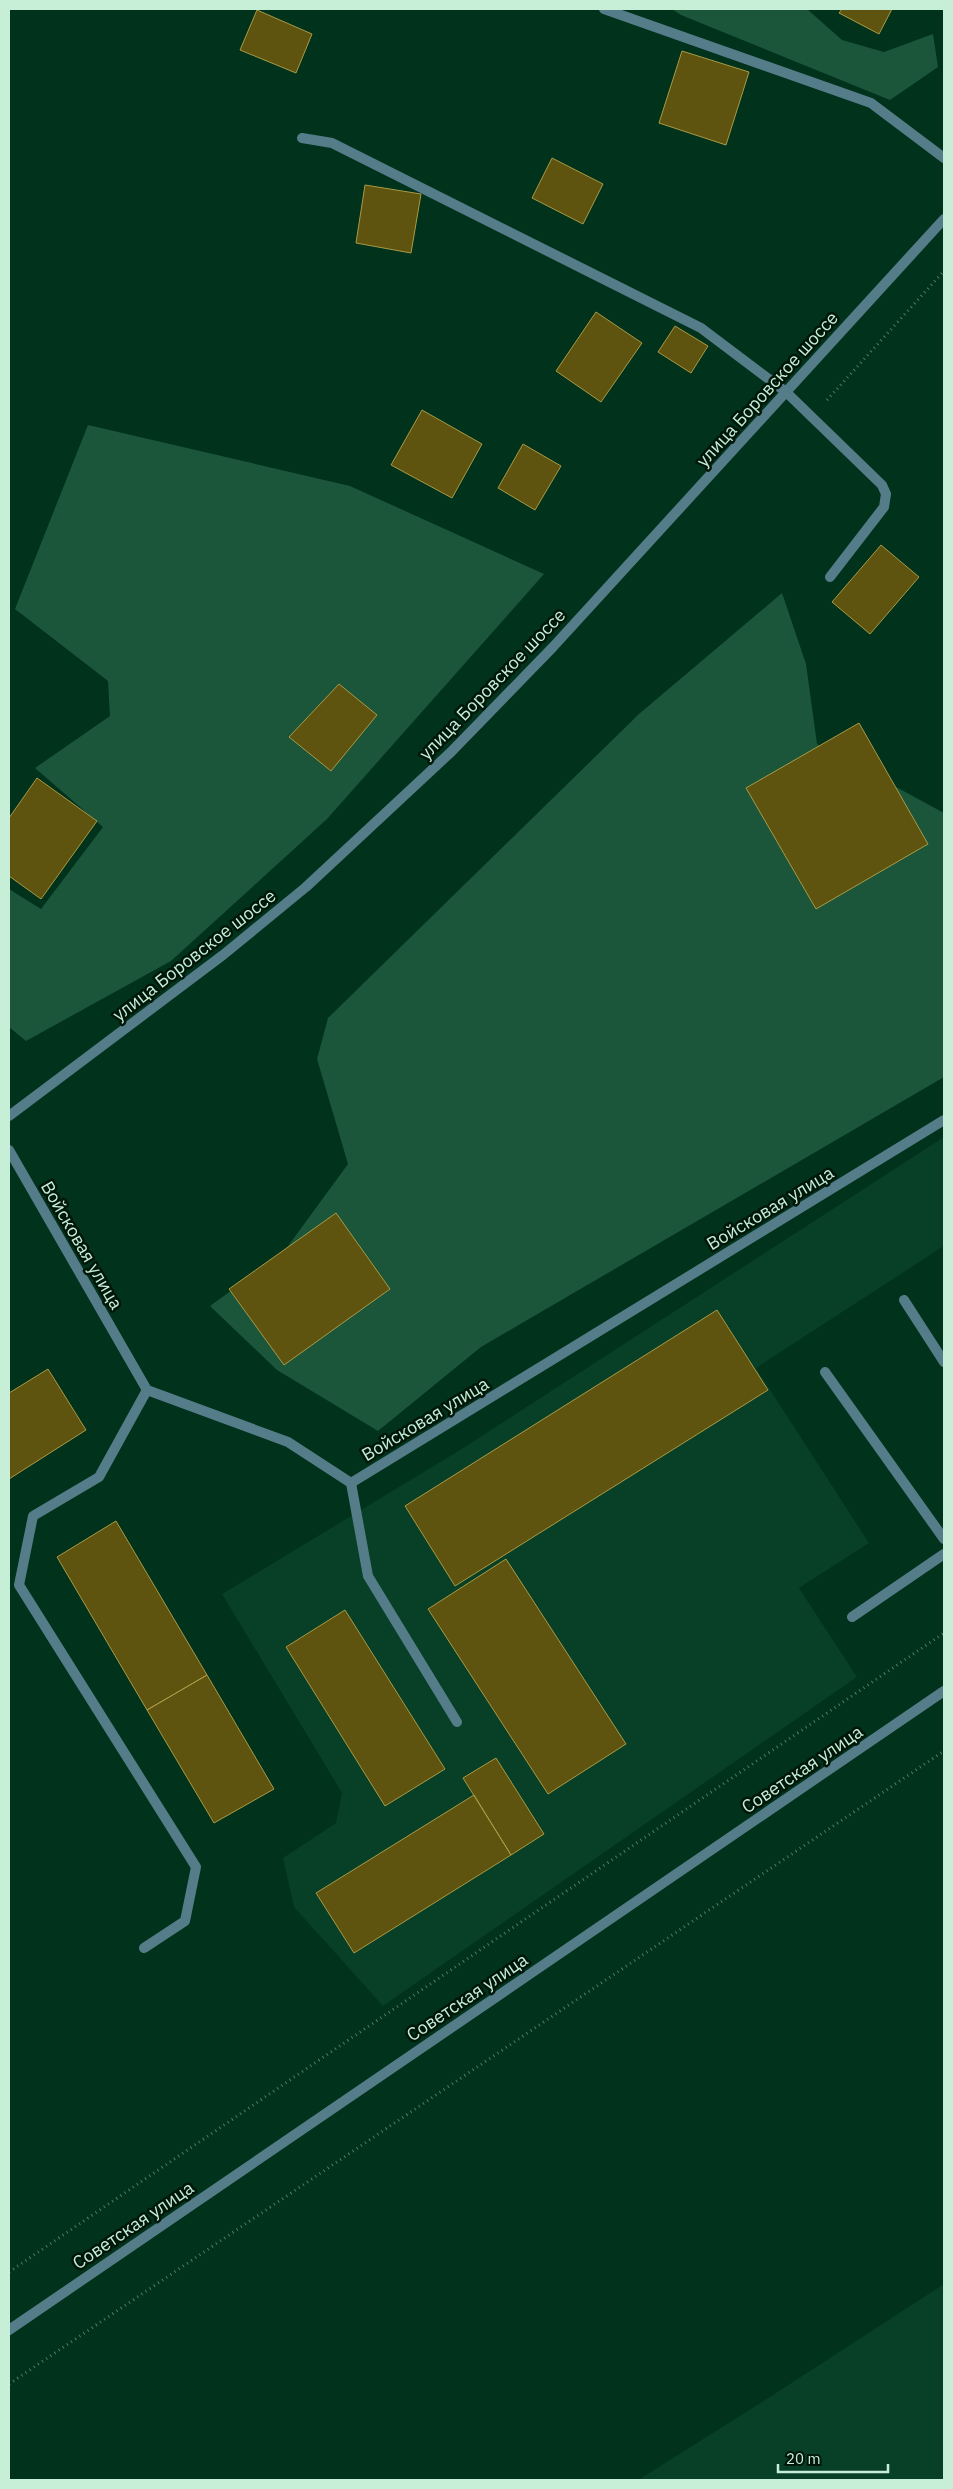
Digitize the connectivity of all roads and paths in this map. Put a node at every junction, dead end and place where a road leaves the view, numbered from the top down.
1 (604, 9) edge
2 (302, 138) dead end
3 (944, 158) edge
4 (944, 219) edge
5 (944, 271) edge
6 (786, 392) junction
7 (811, 417) junction
8 (830, 576) dead end
9 (9, 1116) edge
10 (944, 1120) edge
11 (9, 1150) edge
12 (904, 1300) dead end
13 (944, 1362) edge
14 (825, 1372) dead end
15 (147, 1390) junction
16 (350, 1484) junction
17 (944, 1539) edge
18 (944, 1554) edge
19 (852, 1617) dead end
20 (944, 1633) edge
21 (944, 1691) edge
22 (456, 1722) dead end
23 (944, 1751) edge
24 (144, 1948) dead end
25 (9, 2272) edge
26 (9, 2330) edge
27 (9, 2384) edge

1 - 3 street
2 - 6 street
4 - 6 street, улица Боровское шоссе
5 - 7 path
6 - 7 street
6 - 9 street, улица Боровское шоссе
7 - 8 street
10 - 16 street, Войсковая улица
11 - 15 street, Войсковая улица
12 - 13 street
14 - 17 street
15 - 16 street, Войсковая улица
15 - 24 street
16 - 22 street
18 - 19 street
20 - 25 path
21 - 26 street, Советская улица
23 - 27 path

